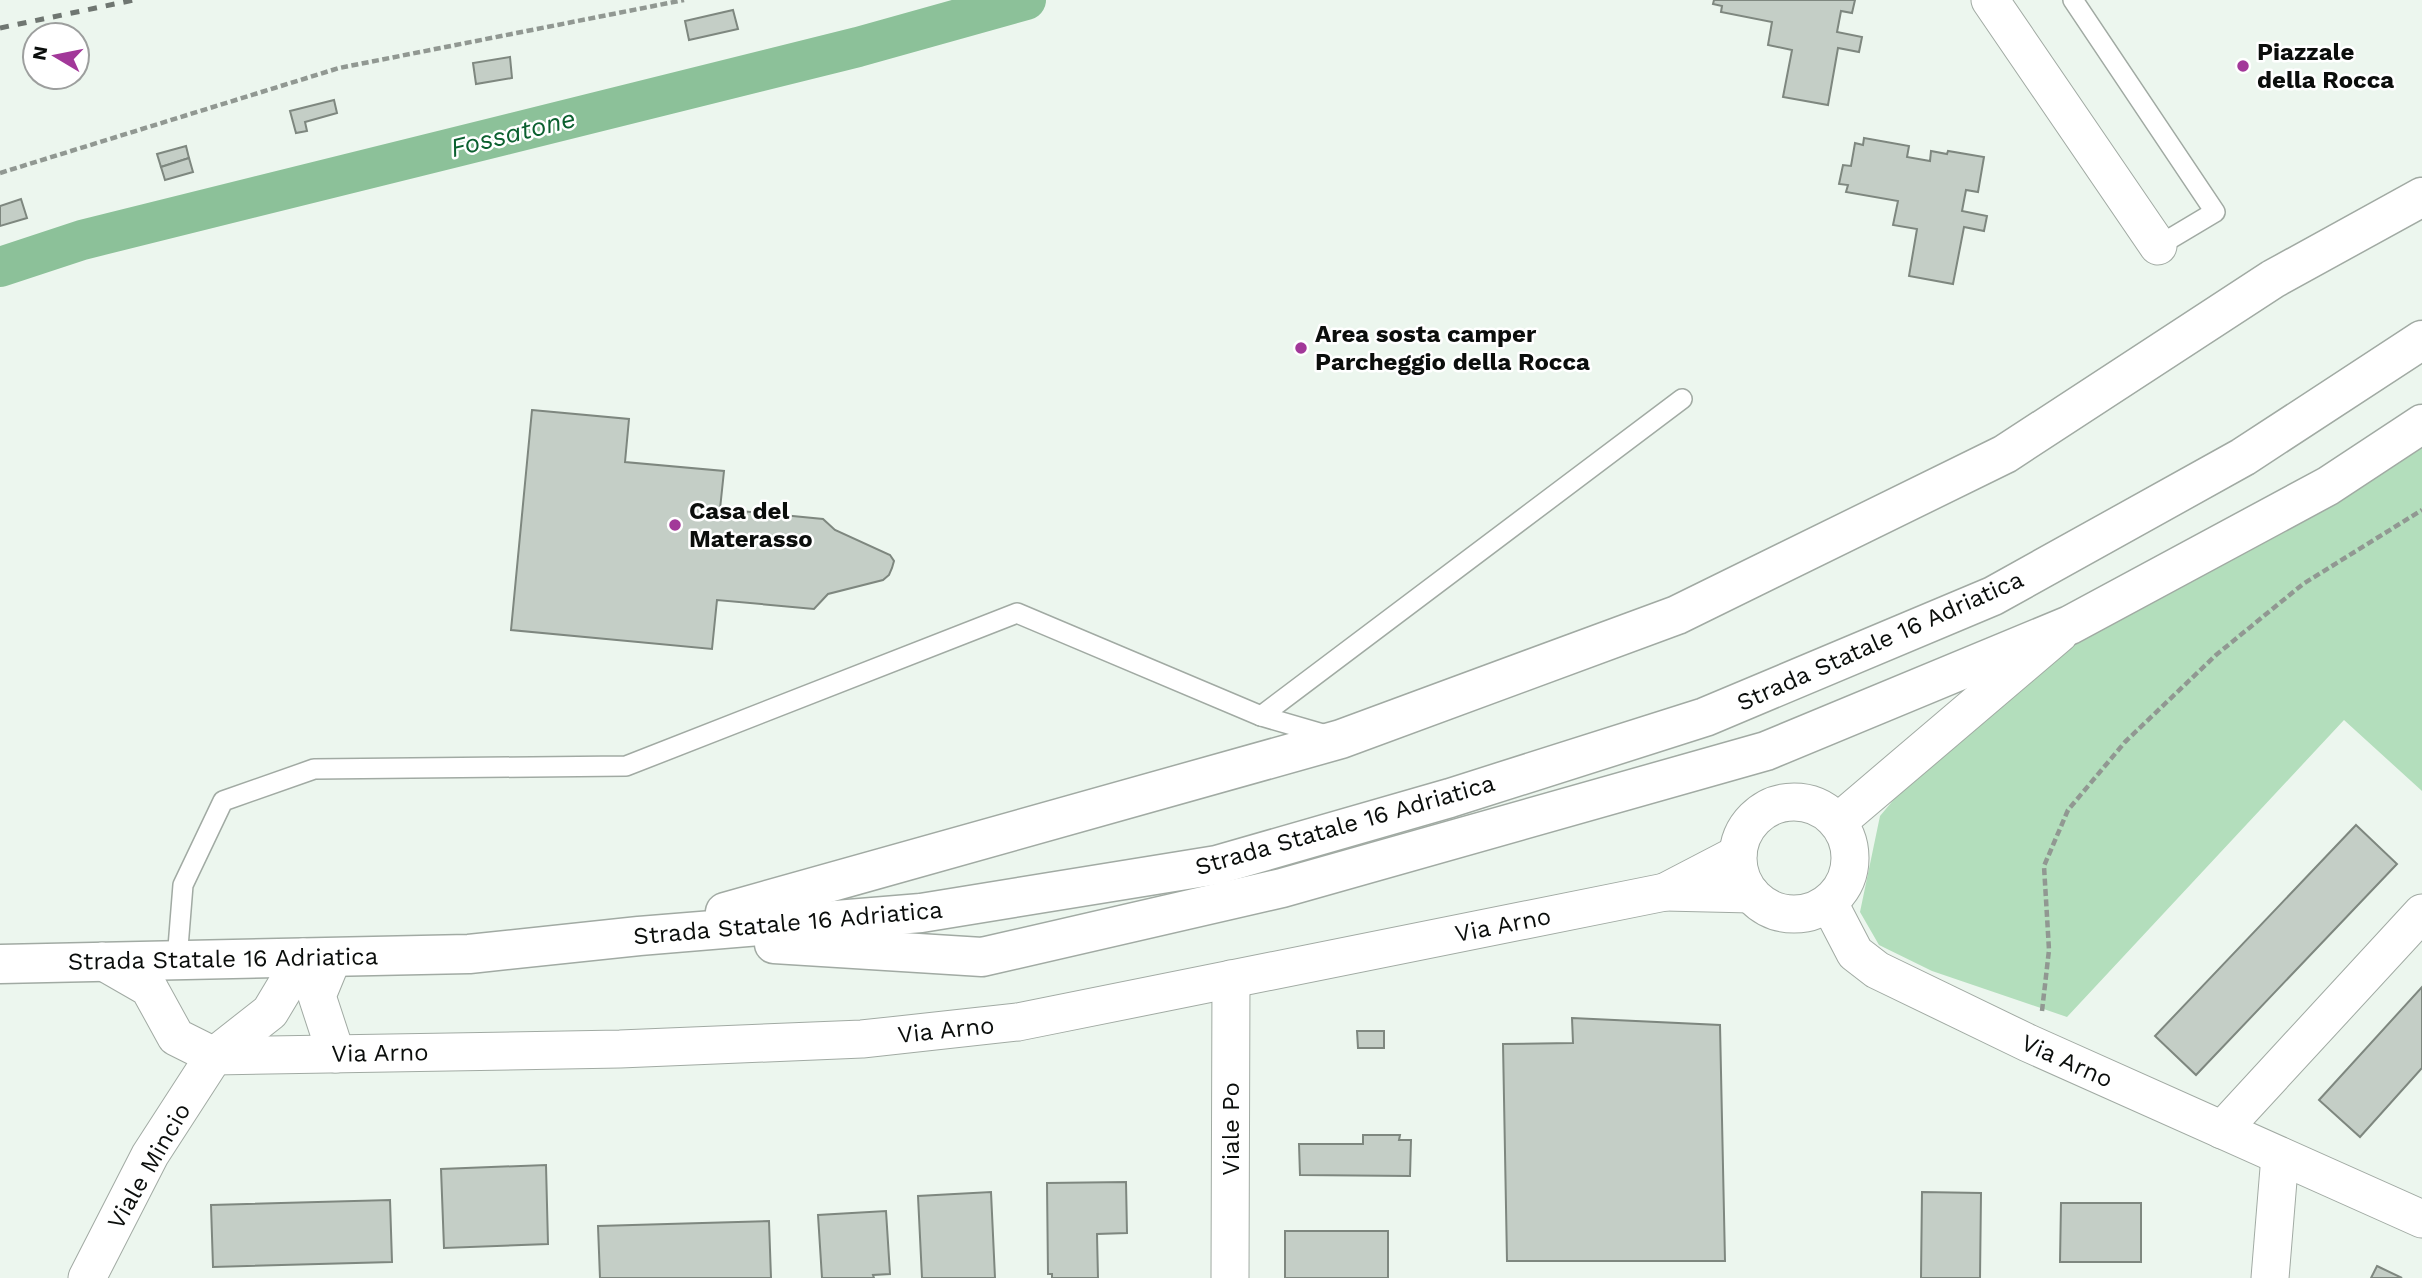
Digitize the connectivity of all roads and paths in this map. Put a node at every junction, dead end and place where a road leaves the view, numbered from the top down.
1 (684, 0) edge
2 (1990, 0) edge
3 (2073, 0) edge
4 (0, 173) edge
5 (2422, 198) edge
6 (2158, 246) joint
7 (2422, 340) edge
8 (1682, 399) dead end
9 (2422, 424) edge
10 (2422, 510) edge
11 (2070, 625) junction
12 (1261, 716) junction
13 (1341, 739) junction
14 (1838, 822) junction
15 (1738, 854) junction
16 (1665, 892) junction
17 (1751, 894) junction
18 (1829, 903) junction
19 (2422, 913) edge
20 (639, 936) junction
21 (318, 957) junction
22 (177, 960) junction
23 (102, 961) junction
24 (0, 964) edge
25 (1231, 979) junction
26 (2042, 1010) dead end
27 (336, 1054) junction
28 (214, 1056) junction
29 (2222, 1130) junction
30 (2280, 1156) junction
31 (2422, 1219) edge
32 (87, 1278) edge
33 (1230, 1278) edge
34 (2270, 1278) edge

1 - 4 path
2 - 6 street
3 - 6 lane
5 - 13 main road
7 - 20 main road, Strada Statale 16 Adriatica
8 - 12 lane
9 - 11 main road
10 - 26 path
11 - 14 street
11 - 20 main road
12 - 13 lane
12 - 22 lane
13 - 20 main road
14 - 15 street
14 - 18 street
15 - 16 street
15 - 17 street
16 - 17 street
16 - 25 street, Via Arno
17 - 18 street
18 - 29 street, Via Arno
19 - 29 street
20 - 21 main road, Strada Statale 16 Adriatica
21 - 22 main road, Strada Statale 16 Adriatica
21 - 27 street
21 - 28 street, Viale Mincio
22 - 23 main road, Strada Statale 16 Adriatica
23 - 24 main road, Strada Statale 16 Adriatica
23 - 28 street
25 - 27 street, Via Arno
25 - 33 street, Viale Po
27 - 28 street, Via Arno
28 - 32 street, Viale Mincio
29 - 30 street, Via Arno
30 - 31 street, Via Arno
30 - 34 street

